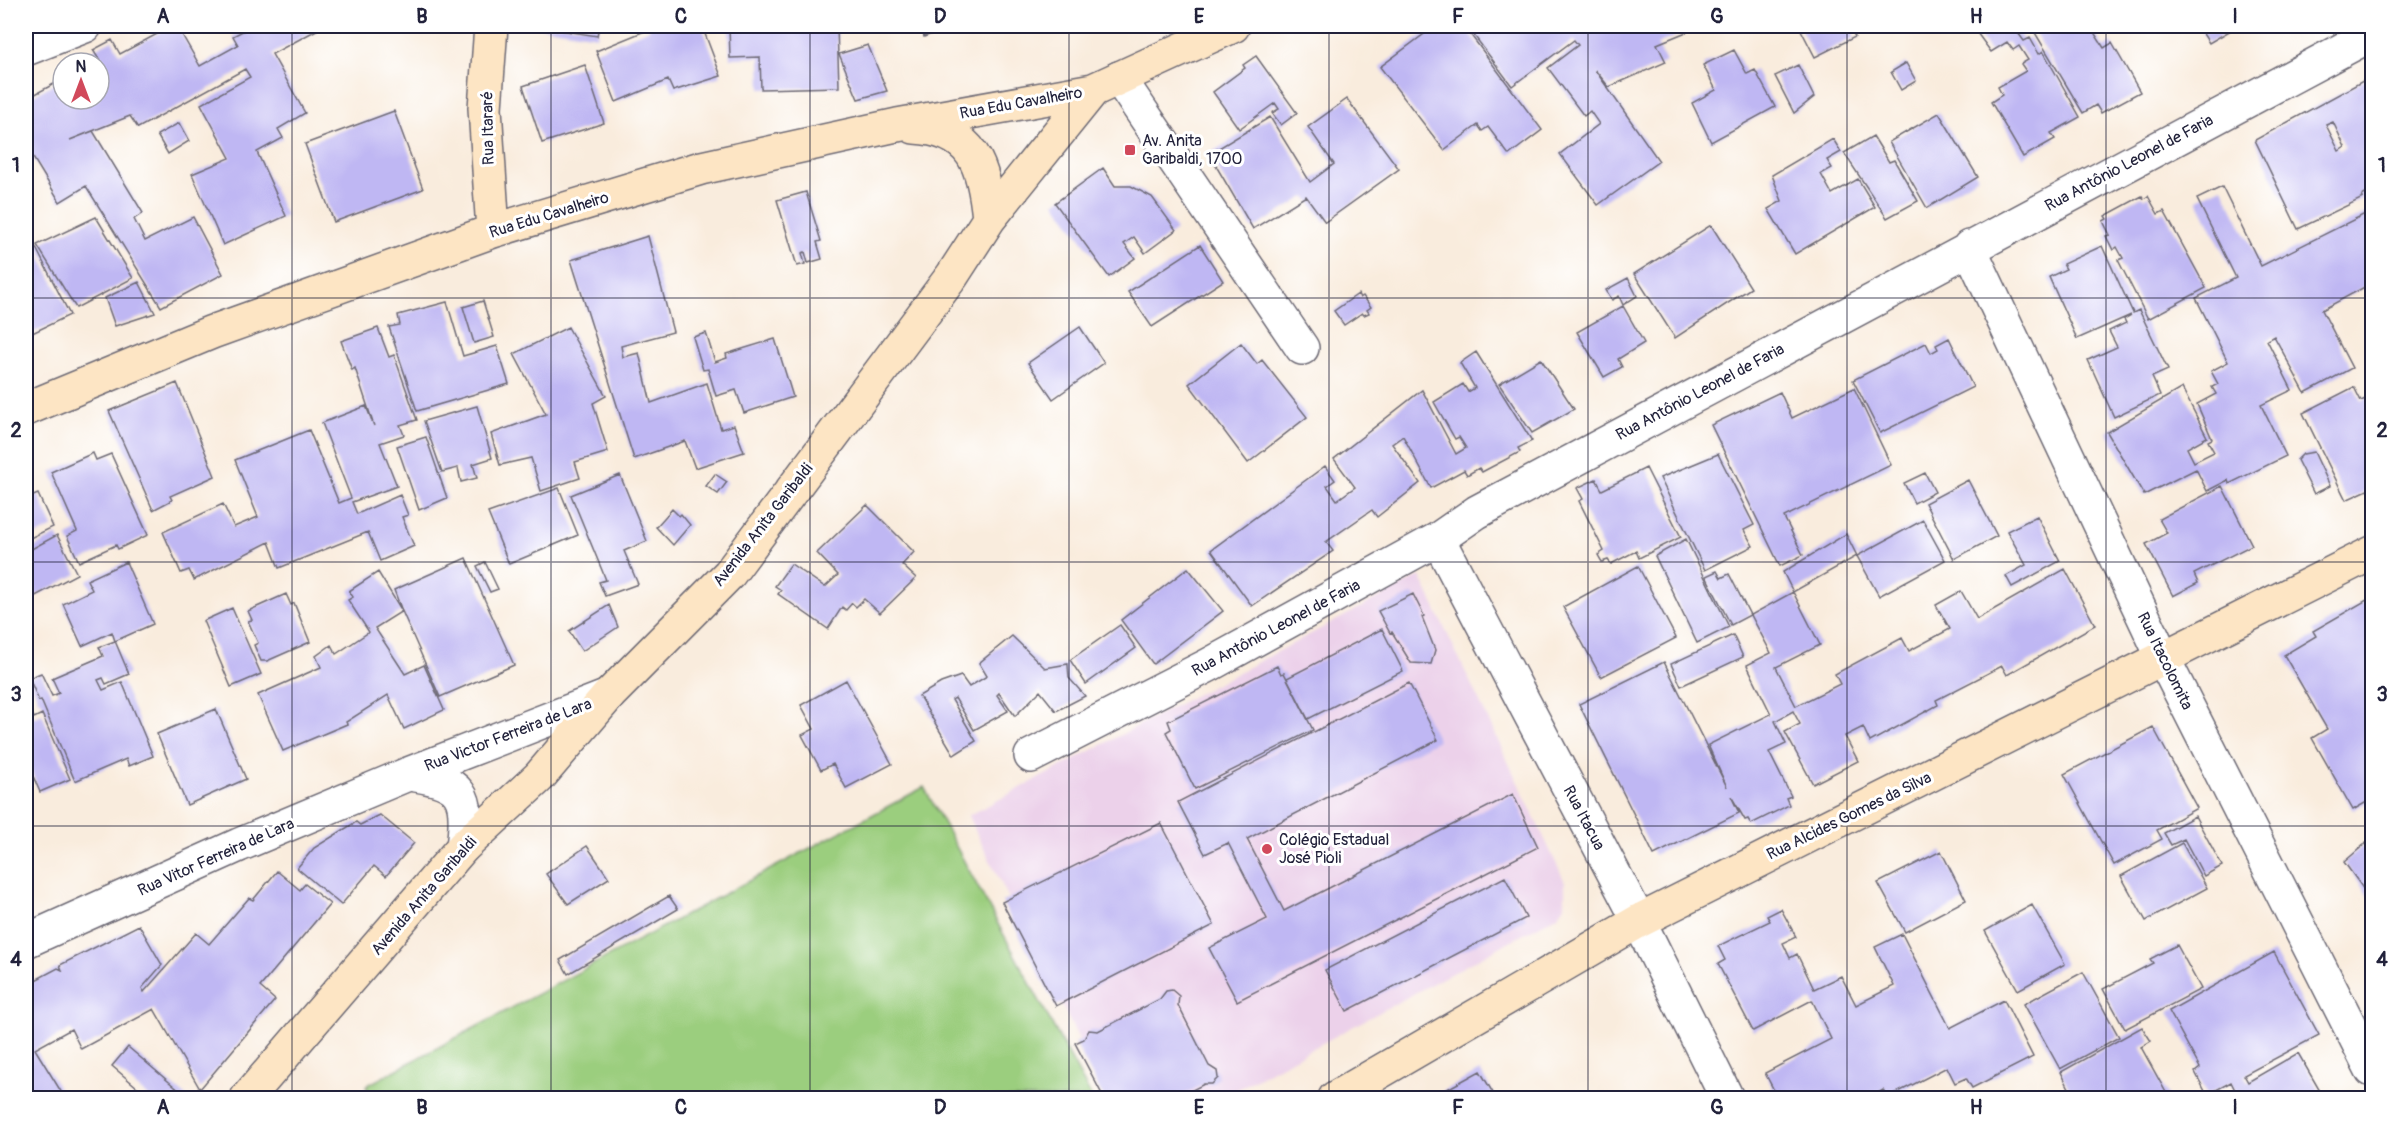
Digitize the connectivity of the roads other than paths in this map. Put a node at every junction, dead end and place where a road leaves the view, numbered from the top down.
1 (85, 26) edge
2 (491, 26) edge
3 (1233, 26) edge
4 (2373, 34) edge
5 (26, 49) edge
6 (1106, 84) junction
7 (897, 125) junction
8 (989, 219) junction
9 (493, 231) junction
10 (1969, 248) junction
11 (1302, 348) dead end
12 (26, 409) edge
13 (1438, 539) junction
14 (2373, 553) edge
15 (2164, 660) junction
16 (608, 696) junction
17 (1031, 756) dead end
18 (408, 774) junction
19 (463, 848) junction
20 (1638, 921) junction
21 (26, 941) edge
22 (2373, 1070) edge
23 (247, 1098) edge
24 (1335, 1098) edge
25 (1727, 1098) edge

1 - 5 street
2 - 9 street, Rua Itararé
3 - 6 street, Avenida Anita Garibaldi
4 - 10 street, Rua Antônio Leonel de Faria
6 - 7 street, Rua Edu Cavalheiro
6 - 8 street, Avenida Anita Garibaldi
6 - 11 street
7 - 8 street
7 - 9 street, Rua Edu Cavalheiro
8 - 16 street, Avenida Anita Garibaldi
9 - 12 street, Rua Edu Cavalheiro
10 - 13 street, Rua Antônio Leonel de Faria
10 - 15 street, Rua Itacolomita
13 - 17 street, Rua Antônio Leonel de Faria
13 - 20 street, Rua Itacua
14 - 15 street, Rua Alcides Gomes da Silva
15 - 20 street, Rua Alcides Gomes da Silva
15 - 22 street, Rua Itacolomita
16 - 18 street, Rua Victor Ferreira de Lara
16 - 19 street, Avenida Anita Garibaldi
18 - 19 street
18 - 21 street, Rua Vitor Ferreira de Lara
19 - 23 street, Avenida Anita Garibaldi
20 - 24 street, Rua Alcides Gomes da Silva
20 - 25 street, Rua Itacua

